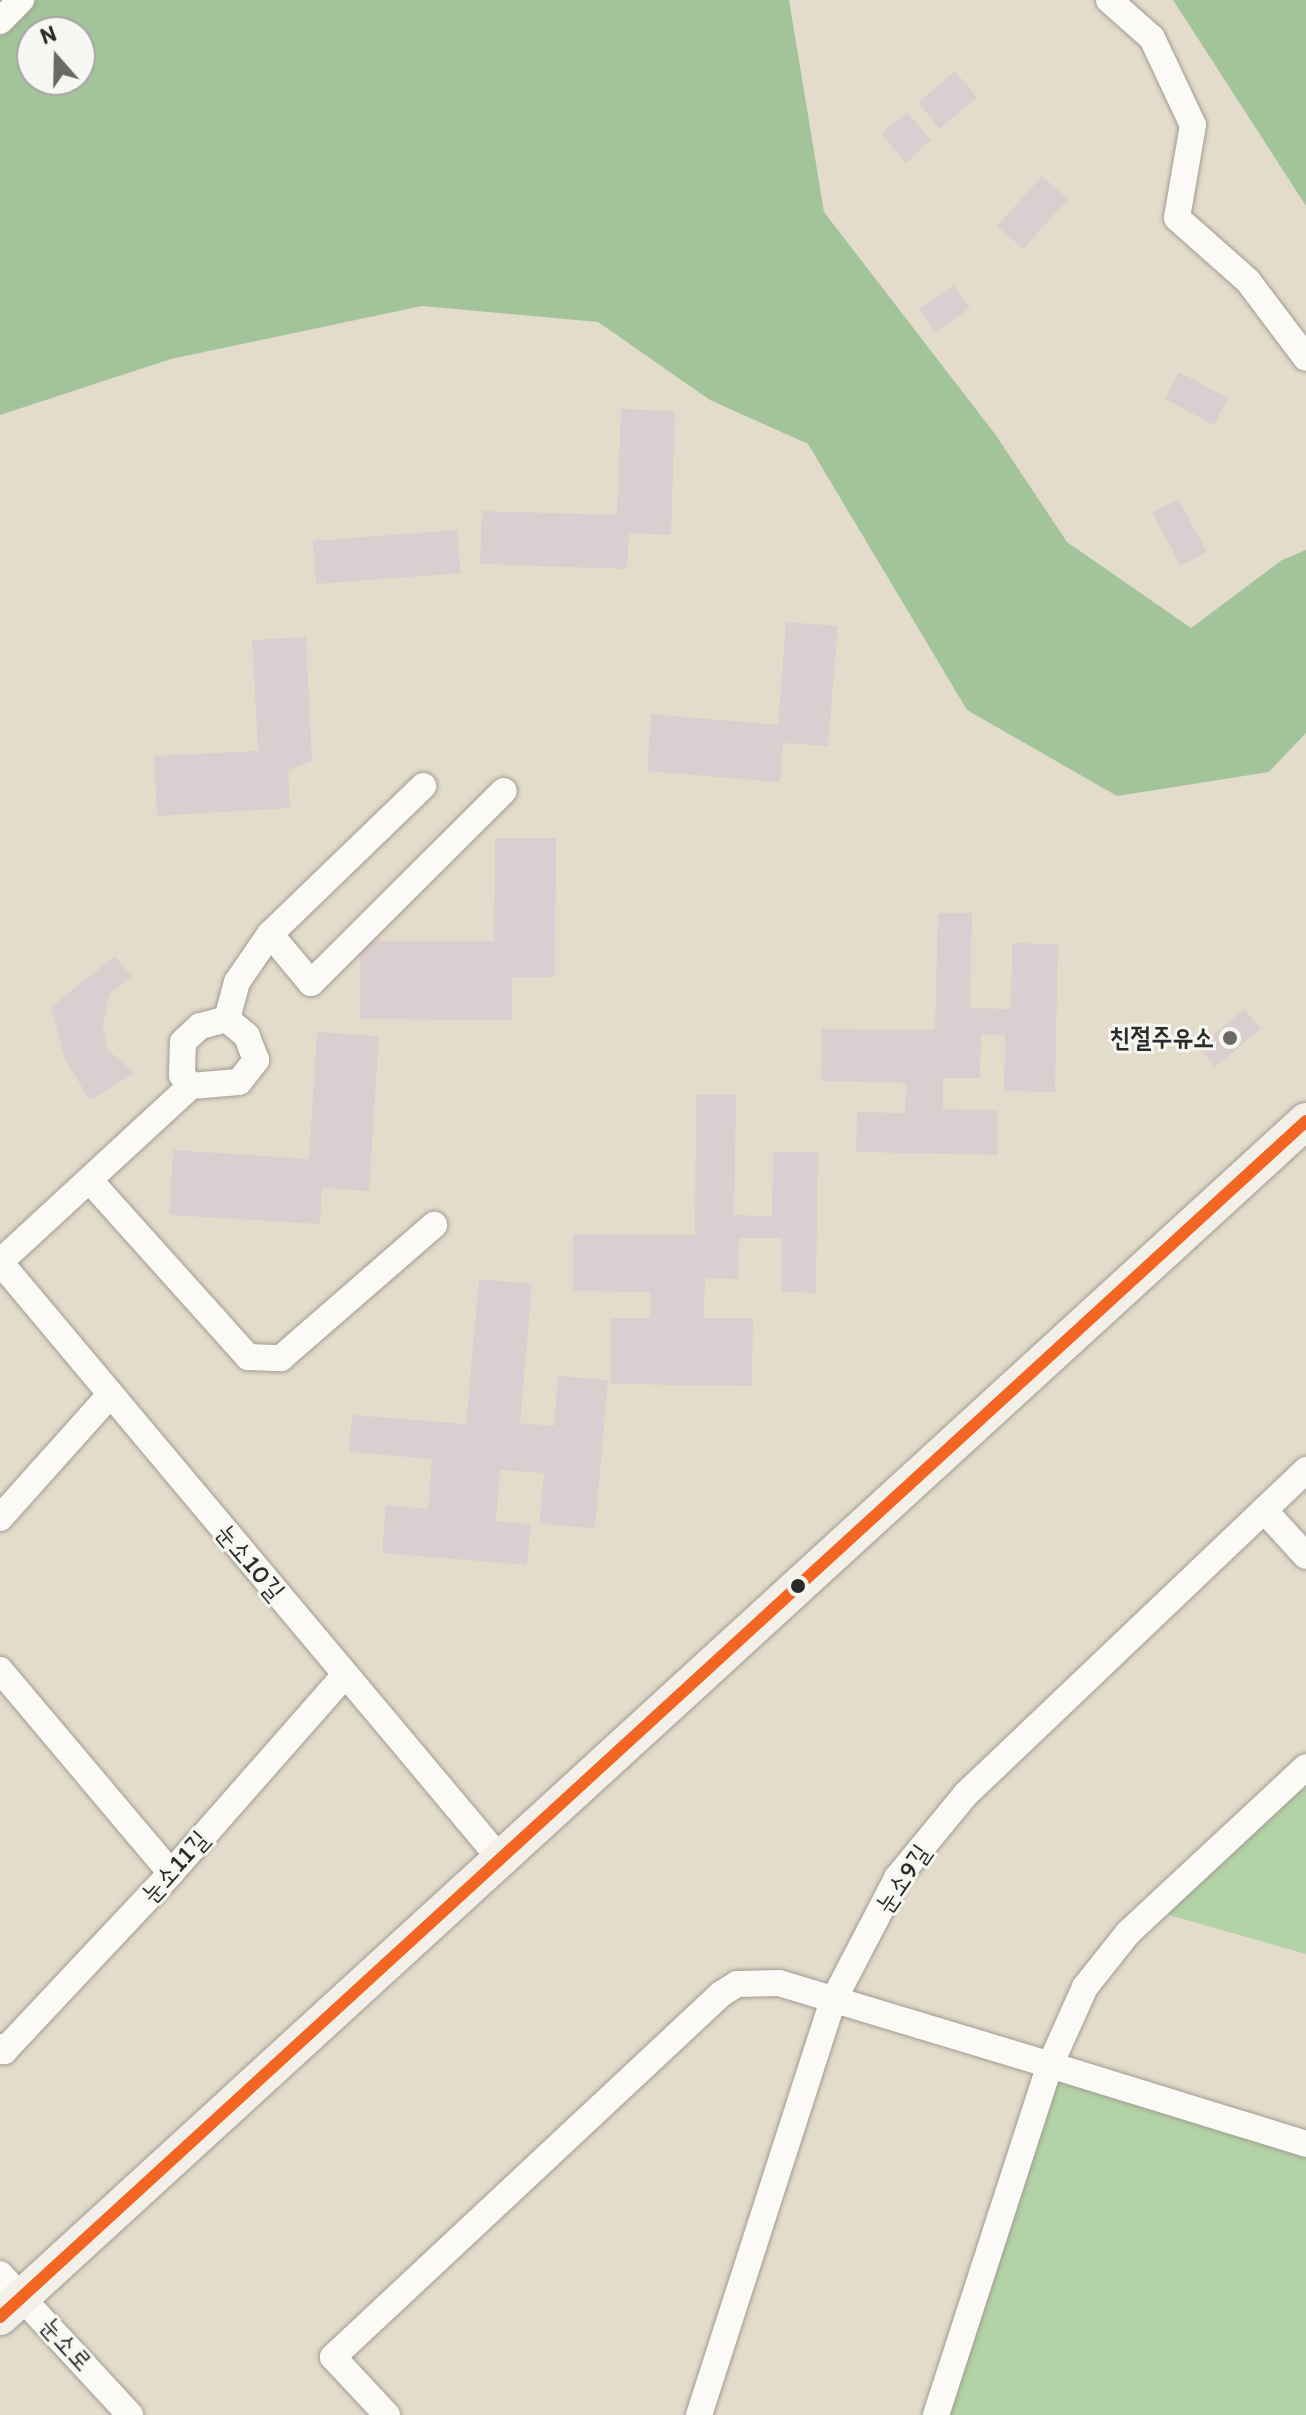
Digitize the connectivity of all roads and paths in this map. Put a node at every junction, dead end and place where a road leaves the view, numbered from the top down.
1 (21, 0) edge
2 (1109, 0) edge
3 (0, 21) edge
4 (1306, 358) edge
5 (423, 786) dead end
6 (504, 791) dead end
7 (270, 934) junction
8 (227, 1019) junction
9 (191, 1086) junction
10 (1306, 1121) edge
11 (92, 1183) junction
12 (434, 1225) dead end
13 (0, 1262) edge
14 (110, 1395) junction
15 (1306, 1470) edge
16 (1264, 1510) junction
17 (0, 1518) edge
18 (1306, 1556) edge
19 (0, 1670) edge
20 (345, 1675) junction
21 (1306, 1767) edge
22 (502, 1861) junction
23 (171, 1873) junction
24 (834, 2000) junction
25 (0, 2047) edge
26 (1050, 2065) junction
27 (1306, 2144) edge
28 (8, 2295) edge
29 (130, 2415) edge
30 (387, 2415) edge
31 (699, 2415) edge
32 (936, 2415) edge

1 - 3 street
2 - 4 street
5 - 7 street
6 - 7 street
7 - 8 street
8 - 9 street
8 - 9 street
9 - 11 street
10 - 22 main road
11 - 12 street
11 - 13 street
13 - 14 street, 눈소10길
14 - 17 street
14 - 20 street, 눈소10길
15 - 16 street, 눈소9길
16 - 18 street
16 - 24 street, 눈소9길
19 - 23 street
20 - 22 street, 눈소10길
20 - 23 street, 눈소11길
21 - 26 street
22 - 28 main road
23 - 25 street, 눈소11길
24 - 26 street
24 - 30 street
24 - 31 street, 눈소9길
26 - 27 street
26 - 32 street
28 - 29 street, 눈소로

